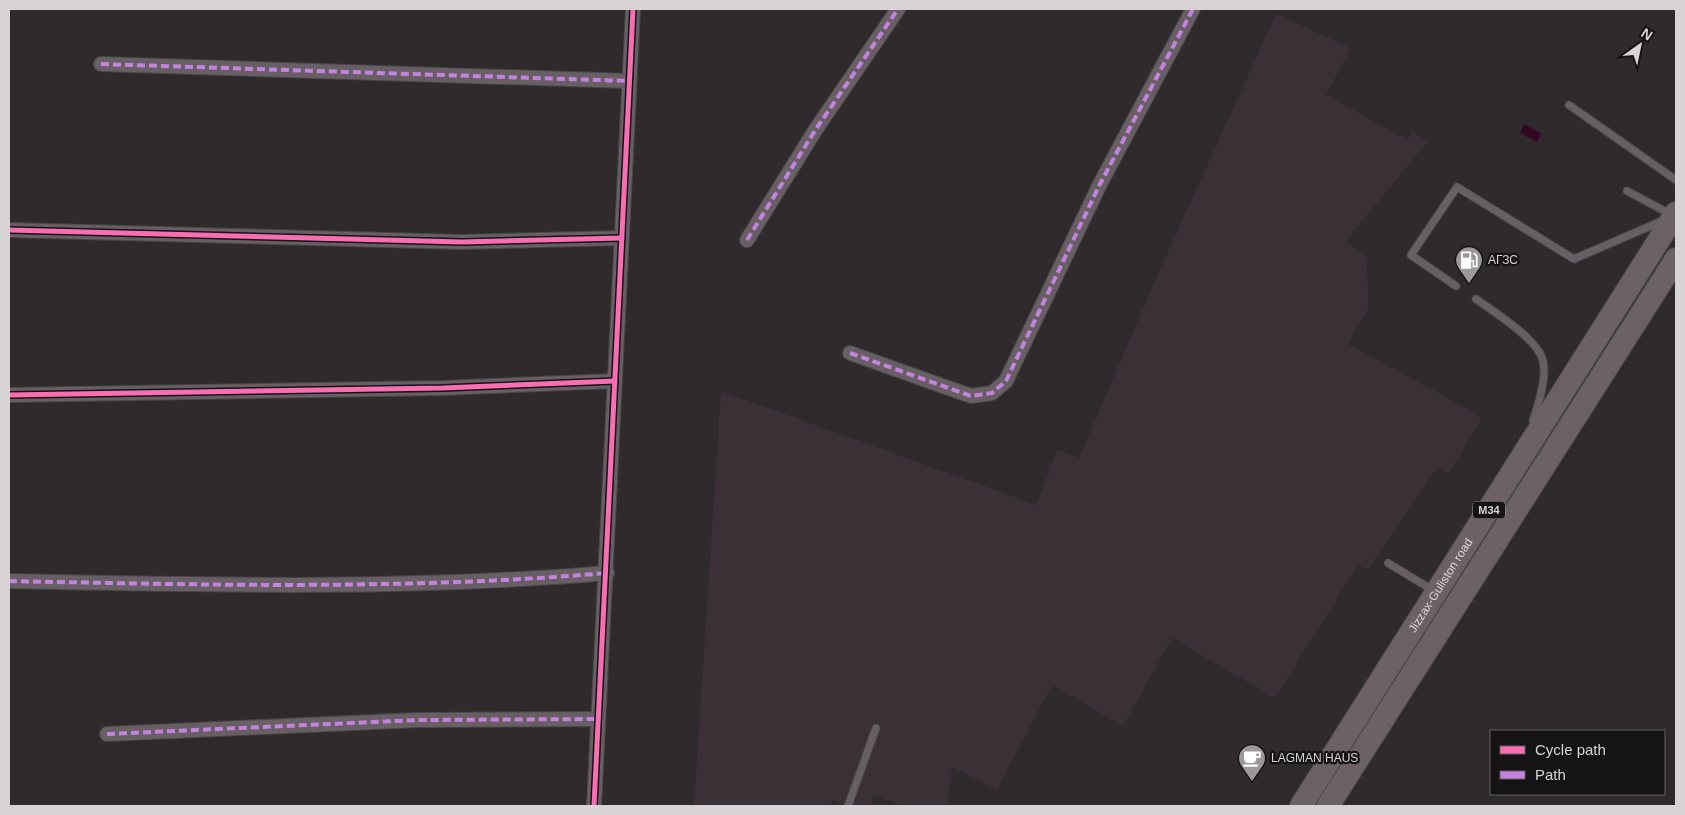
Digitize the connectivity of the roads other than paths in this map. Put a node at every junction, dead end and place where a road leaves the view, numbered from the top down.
1 (634, 9) edge
2 (898, 9) edge
3 (1193, 9) edge
4 (101, 64) dead end
5 (629, 81) junction
6 (1569, 105) dead end
7 (1676, 180) edge
8 (1626, 191) dead end
9 (1676, 215) edge
10 (9, 230) edge
11 (622, 238) junction
12 (747, 240) dead end
13 (1676, 259) edge
14 (1456, 286) dead end
15 (1476, 299) dead end
16 (850, 353) dead end
17 (616, 381) junction
18 (9, 395) edge
19 (1522, 457) junction
20 (1388, 562) dead end
21 (607, 573) junction
22 (9, 581) edge
23 (1436, 593) junction
24 (1456, 606) junction
25 (598, 719) junction
26 (876, 728) dead end
27 (107, 734) dead end
28 (594, 806) edge
29 (848, 806) edge
30 (1301, 806) edge
31 (1328, 806) edge

1 - 5 street
2 - 12 street
3 - 16 street
4 - 5 street
5 - 11 street
6 - 7 lane
8 - 9 lane
9 - 14 lane
9 - 19 highway, Jizzax-Guliston road / M34
10 - 11 street
11 - 17 street
13 - 24 highway, Jizzax-Guliston road / M34
15 - 19 lane
17 - 18 street
17 - 21 street
19 - 23 highway, Jizzax-Guliston road / M34
20 - 23 lane
21 - 22 street
21 - 25 street
23 - 24 highway
23 - 30 highway, Jizzax-Guliston road / M34
24 - 31 highway, Jizzax-Guliston road / M34
25 - 27 street
25 - 28 street
26 - 29 lane

